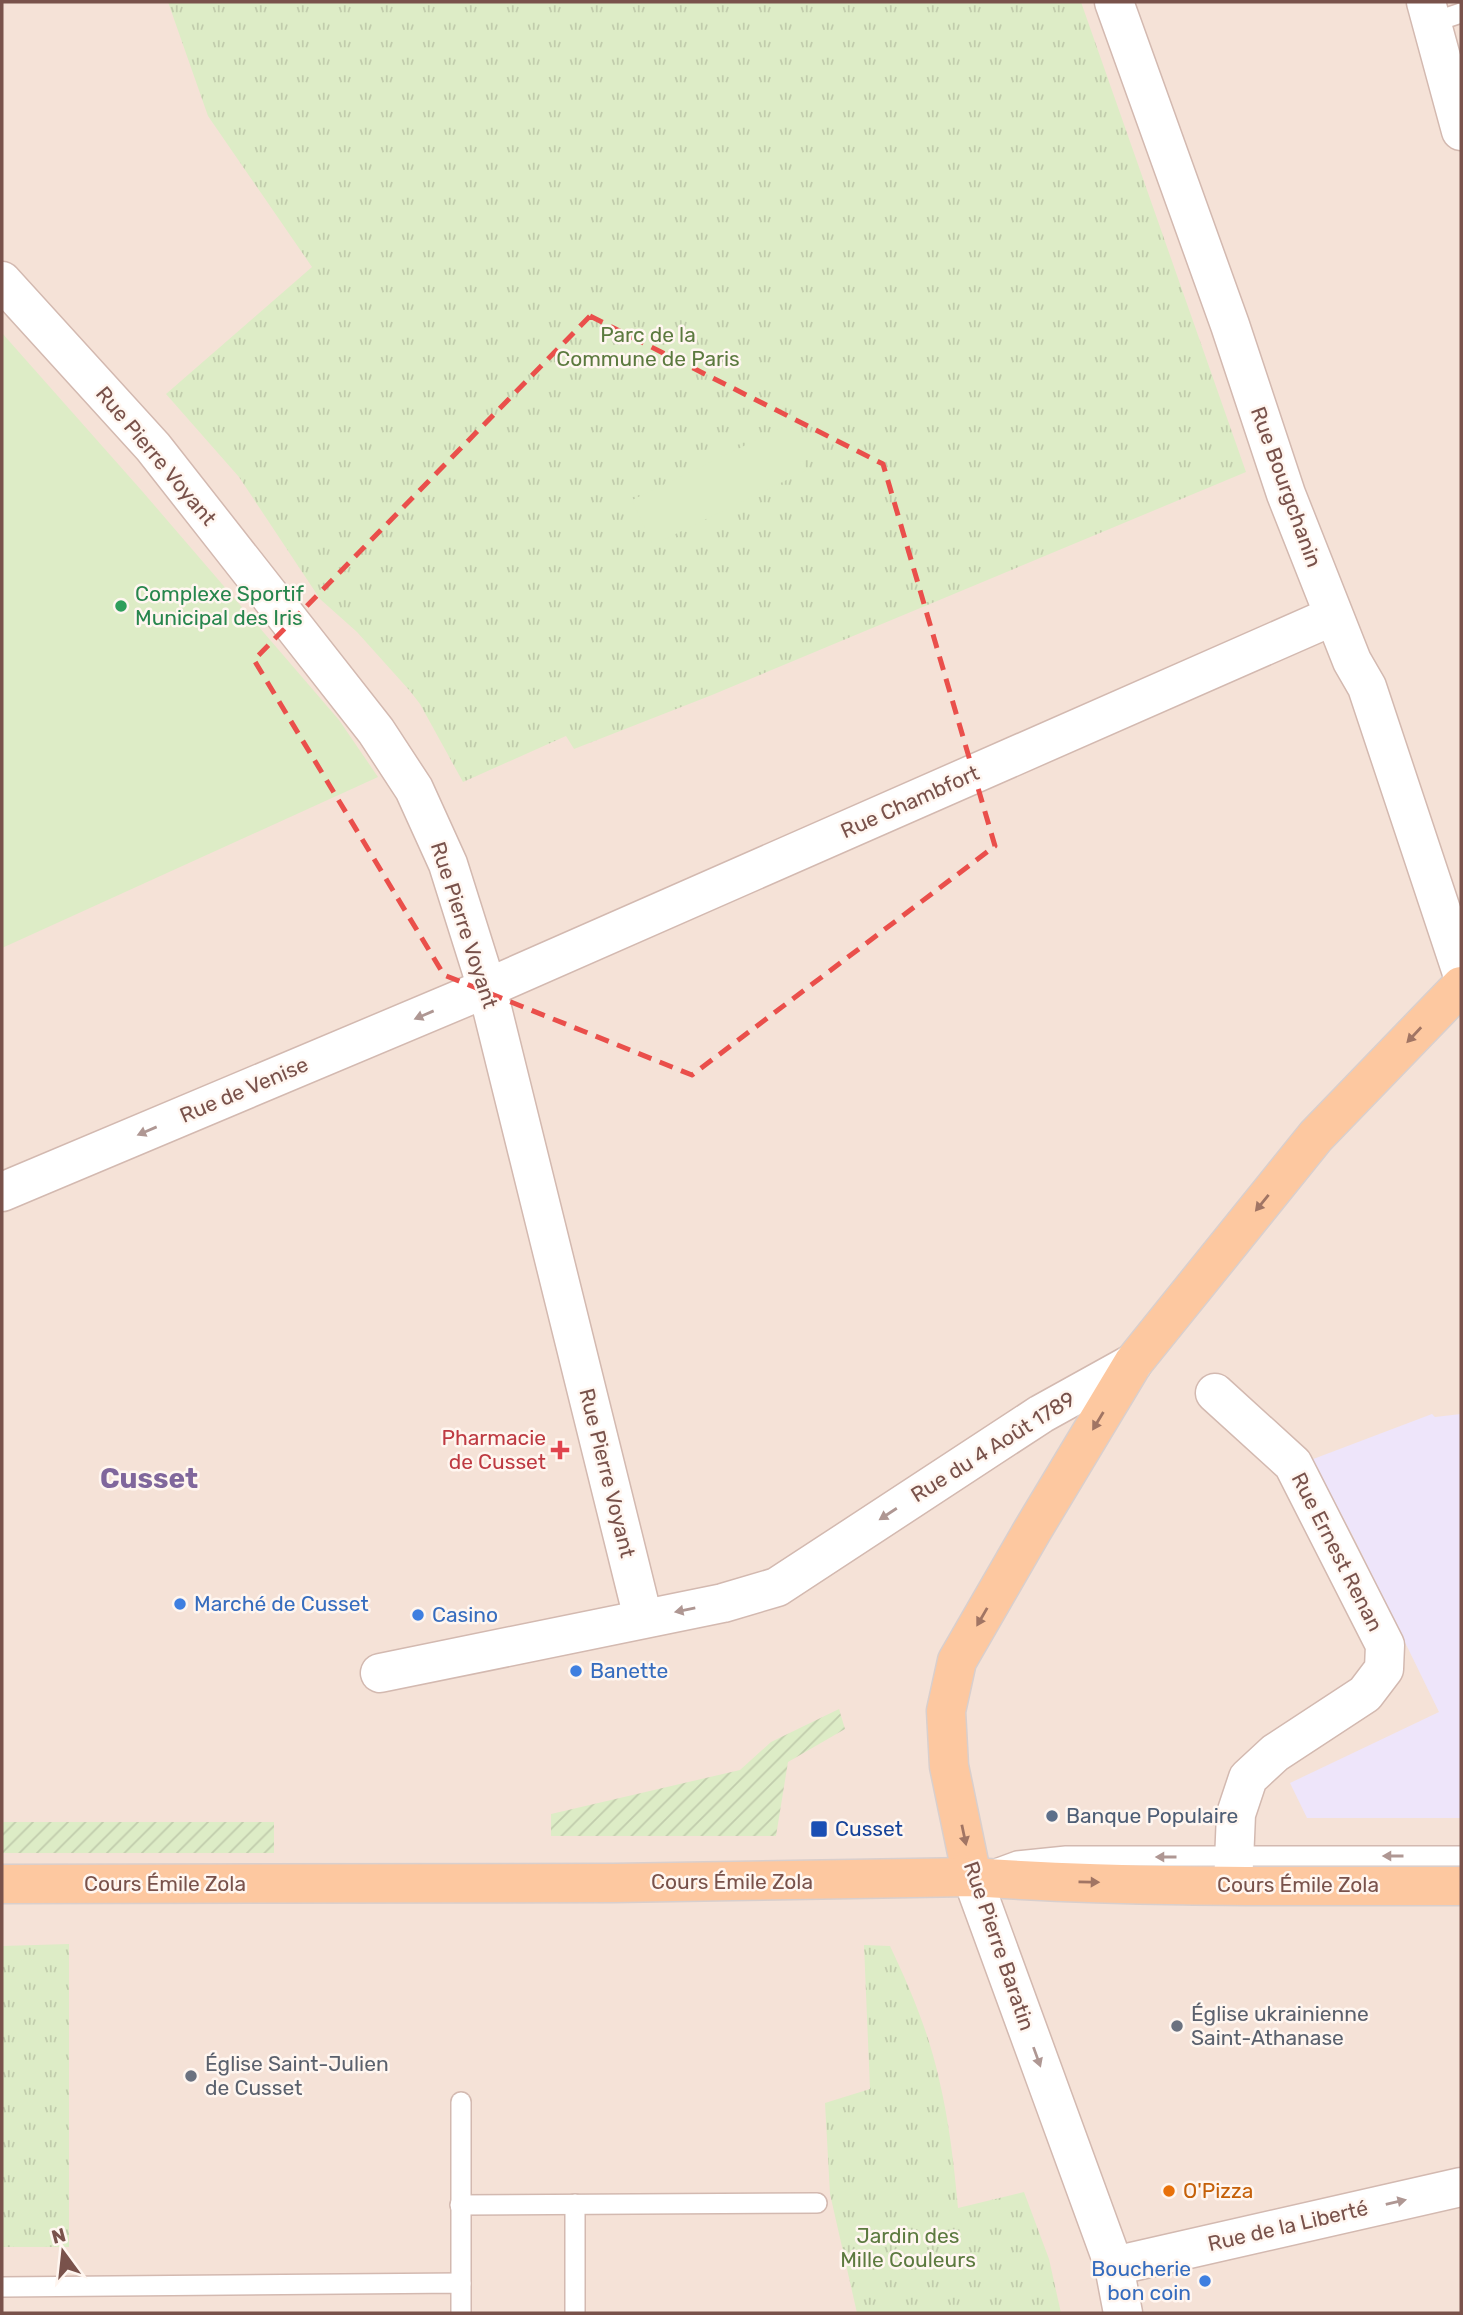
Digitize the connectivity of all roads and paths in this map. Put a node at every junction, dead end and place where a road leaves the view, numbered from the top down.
1 (1114, 2) edge
2 (1439, 13) edge
3 (1461, 131) edge
4 (2, 281) edge
5 (1333, 616) junction
6 (1461, 970) edge
7 (1461, 986) edge
8 (487, 988) junction
9 (2, 1192) edge
10 (1133, 1363) junction
11 (1215, 1393) dead end
12 (643, 1618) junction
13 (380, 1673) dead end
14 (1461, 1856) edge
15 (1234, 1871) junction
16 (972, 1877) junction
17 (2, 1884) edge
18 (1461, 1886) edge
19 (461, 2102) dead end
20 (1461, 2186) edge
21 (817, 2203) dead end
22 (575, 2204) junction
23 (460, 2205) junction
24 (1114, 2266) junction
25 (461, 2283) junction
26 (2, 2287) edge
27 (461, 2313) edge
28 (575, 2313) edge
29 (1123, 2313) edge

1 - 5 street, Rue Bourgchanin
2 - 3 street
4 - 8 street, Rue Pierre Voyant
5 - 6 street, Rue Bourgchanin
5 - 8 street, Rue Chambfort
7 -> 10 main road, Rue du 4 Août 1789
8 -> 9 street, Rue de Venise
8 - 12 street, Rue Pierre Voyant
10 -> 12 street, Rue du 4 Août 1789
10 -> 16 main road, Rue Pierre Baratin
11 - 15 street, Rue Ernest Renan
12 - 13 street, Rue du 4 Août 1789
14 -> 15 lane
15 - 16 main road, Cours Émile Zola
15 - 18 main road, Cours Émile Zola
16 - 17 main road, Cours Émile Zola
16 -> 24 street, Rue Pierre Baratin
19 - 23 lane
24 -> 20 street, Rue de la Liberté
21 - 22 lane
22 - 23 lane
22 - 28 lane
23 - 25 lane
24 - 29 street, Rue Pierre Baratin
25 - 26 lane
25 - 27 lane

